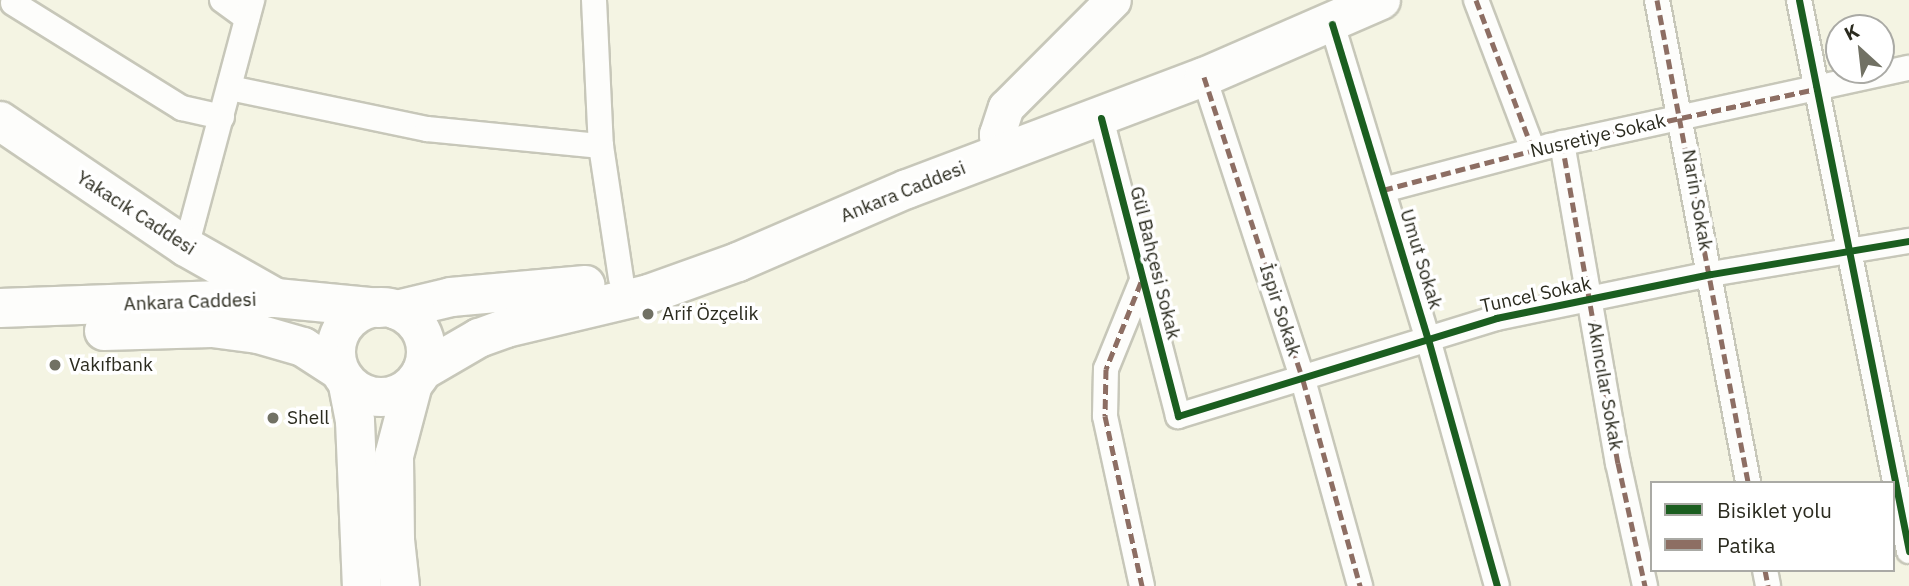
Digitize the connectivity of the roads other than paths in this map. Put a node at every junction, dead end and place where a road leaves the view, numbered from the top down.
1 (222, 0) edge
2 (594, 0) edge
3 (1113, 0) edge
4 (1381, 0) edge
5 (1476, 0) edge
6 (1657, 0) edge
7 (1799, 0) edge
8 (11, 4) edge
9 (250, 9) edge
10 (1334, 12) edge
11 (1909, 68) edge
12 (1204, 77) junction
13 (230, 88) junction
14 (1816, 89) junction
15 (222, 117) junction
16 (1683, 117) junction
17 (1101, 118) junction
18 (0, 121) edge
19 (1562, 143) junction
20 (998, 144) junction
21 (600, 146) junction
22 (1533, 150) junction
23 (1383, 190) junction
24 (1909, 241) edge
25 (186, 247) junction
26 (1848, 250) junction
27 (1711, 274) junction
28 (1143, 278) junction
29 (621, 279) junction
30 (276, 299) junction
31 (1590, 300) junction
32 (182, 301) junction
33 (0, 308) edge
34 (388, 309) junction
35 (0, 332) edge
36 (1429, 339) junction
37 (341, 377) junction
38 (417, 378) junction
39 (1303, 380) junction
40 (1178, 416) joint
41 (1748, 481) edge
42 (1895, 481) edge
43 (1895, 482) edge
44 (1909, 551) edge
45 (362, 586) edge
46 (401, 586) edge
47 (1142, 586) edge
48 (1360, 586) edge
49 (1497, 586) edge
50 (1645, 586) edge

1 - 9 street
2 - 21 street
3 - 20 street
4 - 10 main road, Ankara Caddesi
5 - 22 street
6 - 16 street, Narin Sokak
7 - 14 street
8 - 15 street
9 - 13 street
10 - 12 main road, Ankara Caddesi
10 - 20 main road, Ankara Caddesi
10 - 23 street, Umut Sokak
11 - 14 street, Nusretiye Sokak
12 - 17 main road, Ankara Caddesi
12 - 39 street, İspir Sokak
13 - 15 street
13 - 21 street
14 - 16 street, Nusretiye Sokak
14 - 26 street
15 - 25 street
16 - 19 street, Nusretiye Sokak
16 - 27 street, Narin Sokak
17 - 20 main road, Ankara Caddesi
17 - 28 street, Gül Bahçesi Sokak
18 - 25 main road, Yakacık Caddesi
19 - 22 street, Nusretiye Sokak
19 - 31 street, Akıncılar Sokak
20 - 29 main road, Ankara Caddesi
20 - 38 main road, Ankara Caddesi
21 - 29 street
22 - 23 street, Nusretiye Sokak
23 - 36 street, Umut Sokak
24 - 26 street, Tuncel Sokak
25 - 30 main road, Yakacık Caddesi
25 - 32 main road
26 - 27 street, Tuncel Sokak
26 - 42 street
27 - 31 street, Tuncel Sokak
27 - 41 street, Narin Sokak
28 - 40 street, Gül Bahçesi Sokak
28 - 47 street
29 - 34 main road, Ankara Caddesi
30 - 32 main road, Ankara Caddesi
30 - 34 main road, Ankara Caddesi
31 - 36 street, Tuncel Sokak
31 - 50 street, Akıncılar Sokak
32 - 33 main road, Ankara Caddesi
34 - 37 main road
34 - 38 main road
35 - 37 main road, Ankara Caddesi
36 - 39 street, Tuncel Sokak
36 - 49 street, Umut Sokak
37 - 38 main road, Ankara Caddesi
37 - 45 main road
38 - 46 main road
39 - 40 street, Tuncel Sokak
39 - 48 street, İspir Sokak
43 - 44 street

